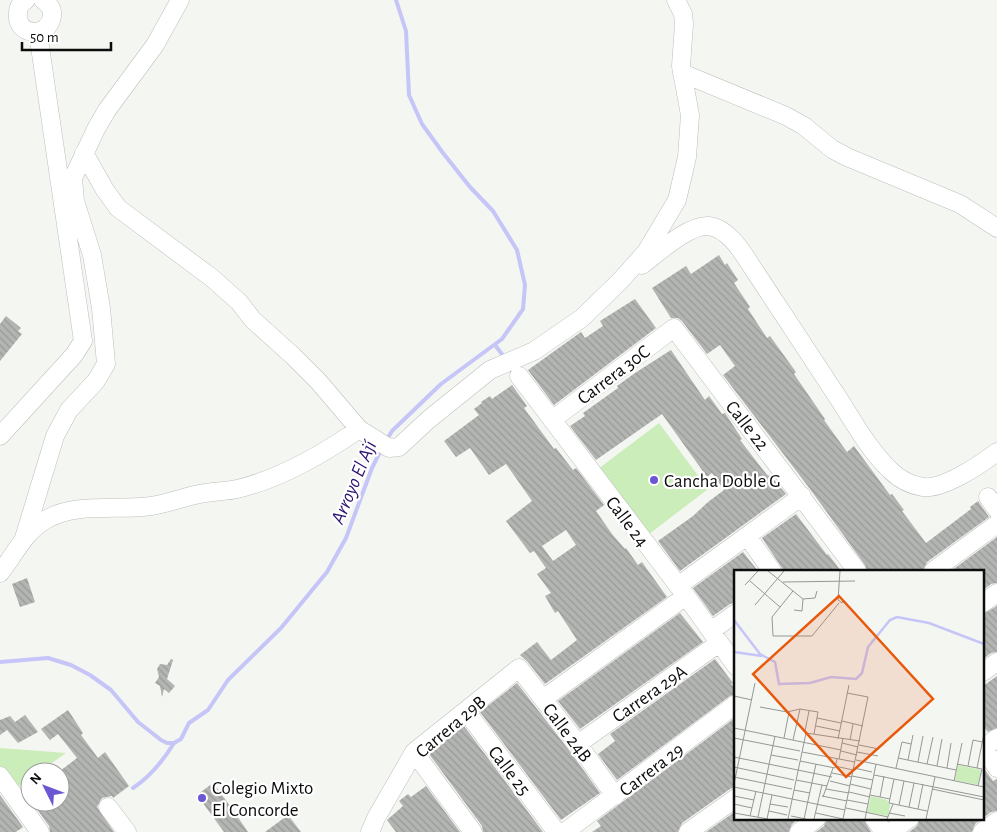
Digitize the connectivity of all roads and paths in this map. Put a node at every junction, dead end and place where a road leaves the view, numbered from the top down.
1 (43, 0) edge
2 (180, 0) edge
3 (676, 0) edge
4 (17, 3) edge
5 (38, 33) junction
6 (682, 73) junction
7 (84, 153) junction
8 (997, 228) edge
9 (620, 281) junction
10 (674, 328) joint
11 (519, 376) dead end
12 (552, 420) junction
13 (365, 433) junction
14 (0, 436) edge
15 (997, 452) edge
16 (802, 496) junction
17 (997, 524) edge
18 (747, 536) junction
19 (24, 538) junction
20 (771, 570) edge
21 (856, 570) edge
22 (934, 570) edge
23 (0, 572) edge
24 (682, 591) junction
25 (997, 593) edge
26 (984, 602) edge
27 (734, 615) edge
28 (715, 637) junction
29 (997, 662) edge
30 (734, 663) edge
31 (519, 668) joint
32 (984, 671) edge
33 (543, 699) junction
34 (734, 706) edge
35 (466, 710) junction
36 (997, 738) edge
37 (578, 744) junction
38 (414, 752) junction
39 (988, 757) edge
40 (0, 776) edge
41 (615, 796) junction
42 (734, 799) edge
43 (108, 807) dead end
44 (814, 820) edge
45 (875, 820) edge
46 (907, 820) edge
47 (997, 821) edge
48 (377, 827) edge
49 (560, 831) edge
50 (40, 832) edge
51 (127, 832) edge
52 (473, 832) edge
53 (688, 832) edge
54 (799, 832) edge
55 (884, 832) edge
56 (891, 832) edge
57 (982, 832) edge

1 - 5 street
2 - 7 street
3 - 6 street
4 - 5 street
5 - 14 street
6 - 8 street
6 - 9 street
7 - 13 street
7 - 19 street
9 - 13 street
9 - 15 street
10 - 12 street, Carrera 30C
10 - 16 street, Calle 22
11 - 12 street, Calle 24
12 - 24 street, Calle 24
13 - 19 street
16 - 18 street
16 - 21 street, Calle 22
17 - 22 street
18 - 20 street
18 - 24 street
19 - 23 street
24 - 28 street, Calle 24
24 - 33 street
25 - 26 street
27 - 28 street, Carrera 29A
28 - 30 street, Calle 24
28 - 37 street, Carrera 29A
29 - 32 street
31 - 33 street, Calle 24B
31 - 35 street, Carrera 29B
33 - 37 street, Calle 24B
34 - 41 street, Carrera 29
35 - 38 street, Carrera 29B
35 - 49 street, Calle 25
36 - 39 street
37 - 41 street, Calle 24B
38 - 48 street, Carrera 29B
38 - 52 street
40 - 50 street
41 - 49 street, Carrera 29
42 - 53 street
43 - 51 street
44 - 54 street
45 - 55 street
46 - 56 street
47 - 57 street

